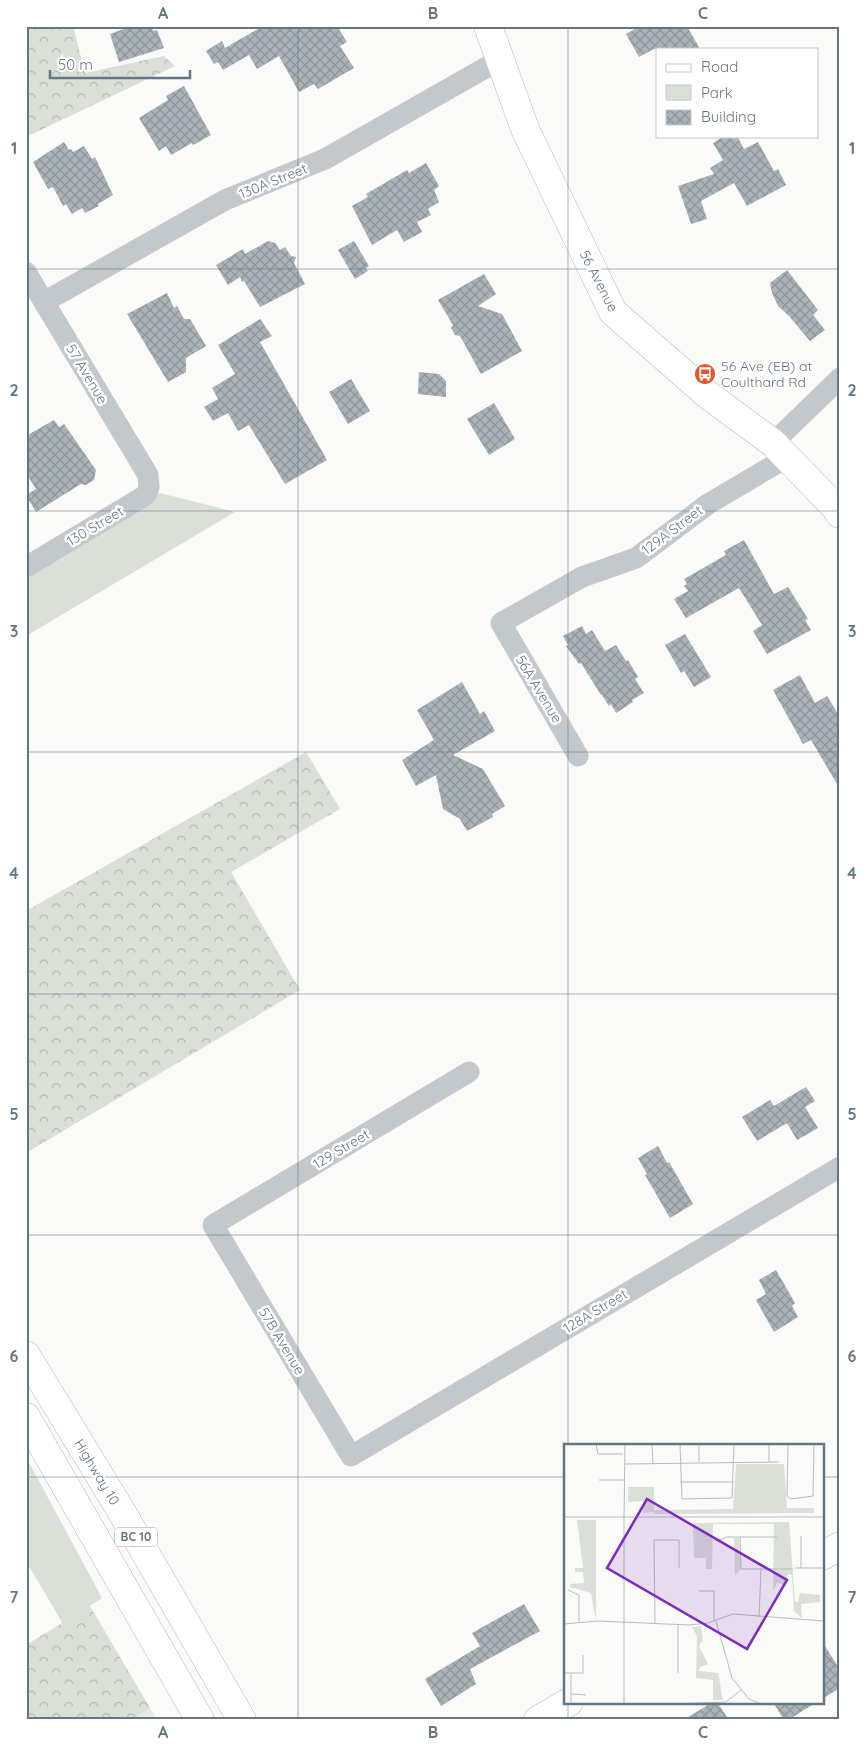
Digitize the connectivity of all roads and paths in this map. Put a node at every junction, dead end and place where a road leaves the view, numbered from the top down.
1 (488, 26) edge
2 (501, 59) junction
3 (26, 272) edge
4 (44, 302) junction
5 (840, 378) edge
6 (780, 451) junction
7 (148, 475) joint
8 (840, 514) edge
9 (26, 567) edge
10 (501, 623) joint
11 (578, 756) dead end
12 (469, 1072) dead end
13 (840, 1167) edge
14 (213, 1225) joint
15 (26, 1355) edge
16 (26, 1417) edge
17 (351, 1456) joint
18 (840, 1546) edge
19 (824, 1555) edge
20 (566, 1704) edge
21 (200, 1720) edge
22 (242, 1720) edge
23 (538, 1720) edge

1 - 2 main road, 56 Avenue
2 - 4 street, 130A Street
2 - 6 main road, 56 Avenue
3 - 4 street, 57 Avenue
4 - 7 street, 57 Avenue
5 - 6 street, 129A Street
6 - 8 main road, 56 Avenue
6 - 10 street, 129A Street
7 - 9 street, 130 Street
10 - 11 street, 56A Avenue
12 - 14 street, 129 Street
13 - 17 street, 128A Street
14 - 17 street, 57B Avenue
15 - 22 main road, Highway 10 / BC 10
16 - 21 main road, BC 10
18 - 19 main road
20 - 23 main road

